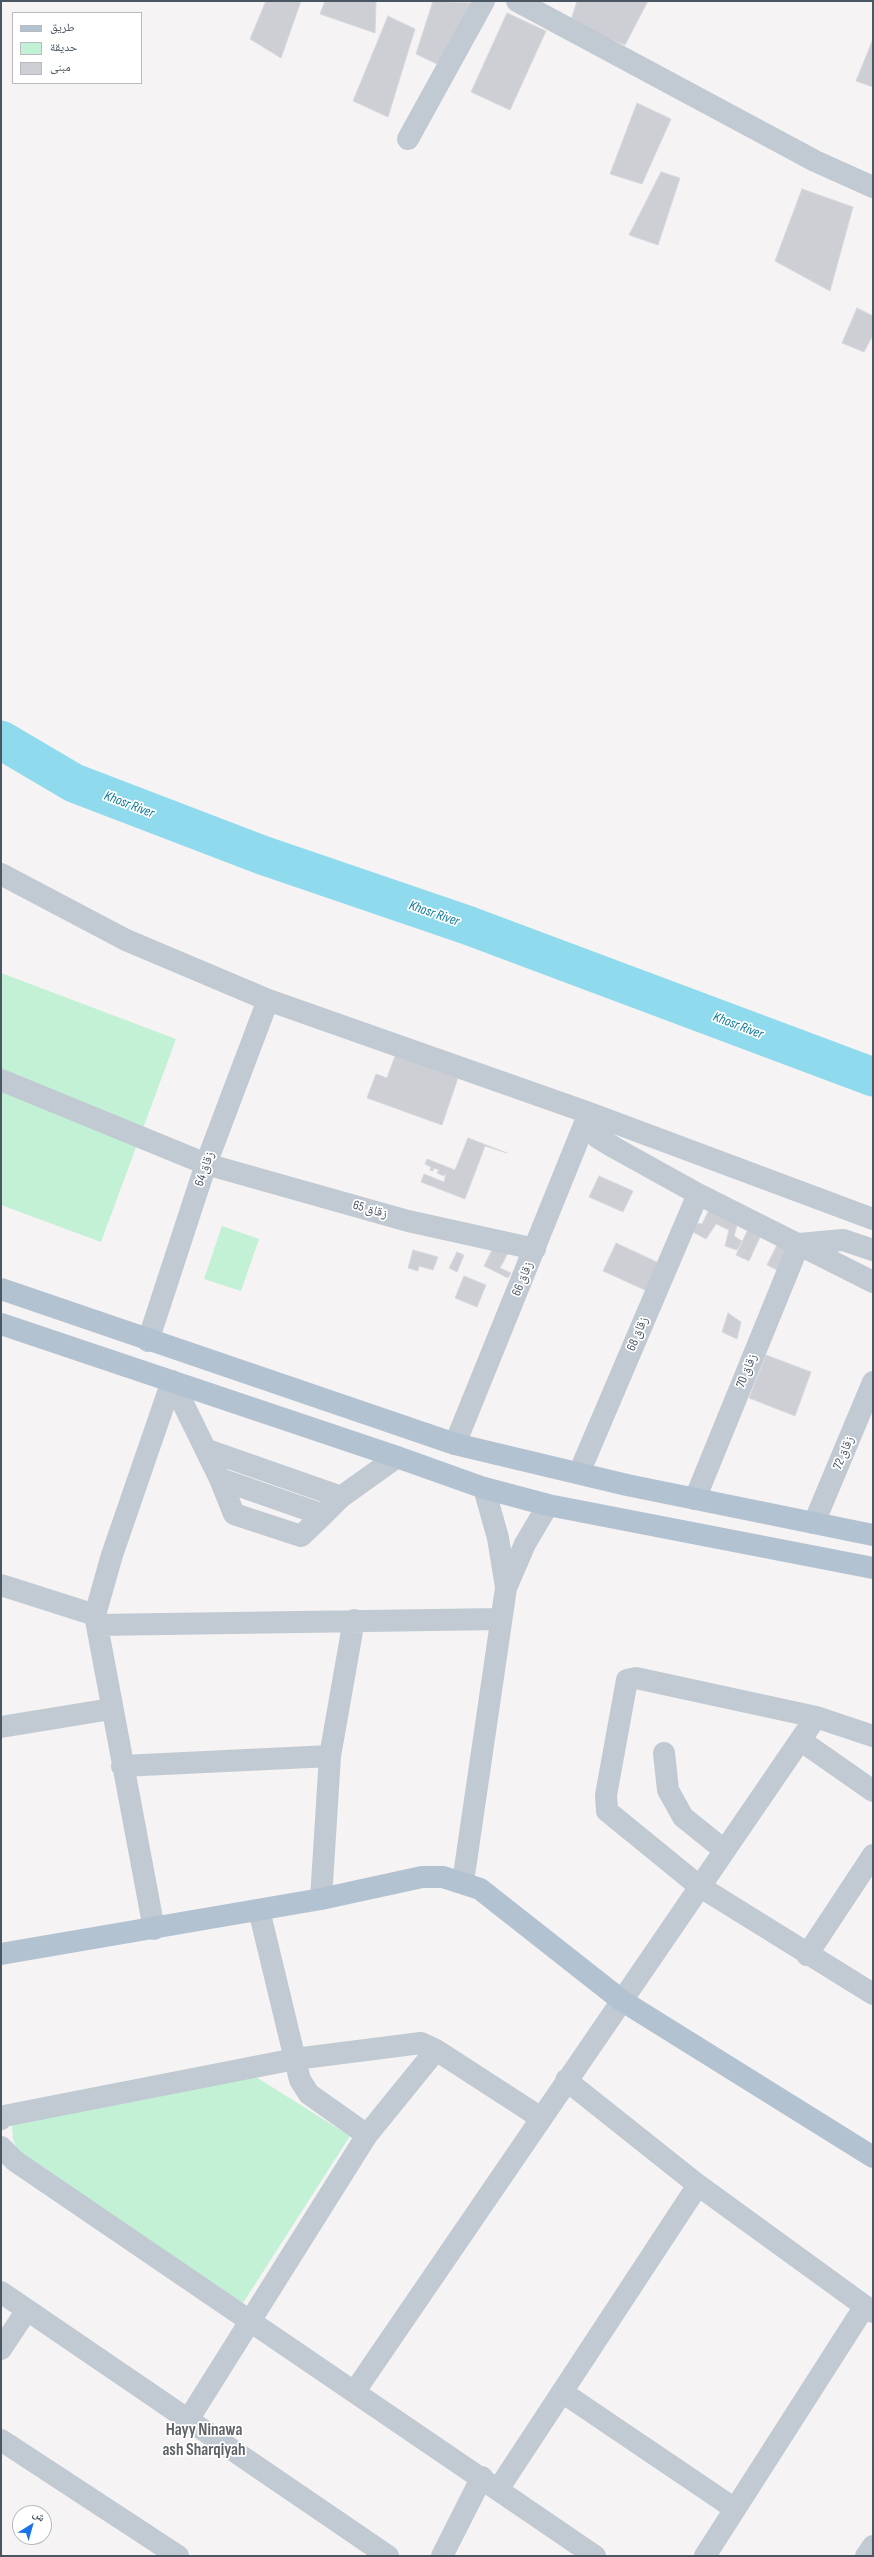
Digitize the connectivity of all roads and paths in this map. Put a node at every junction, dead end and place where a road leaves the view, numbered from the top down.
1 (484, 1) edge
2 (517, 1) edge
3 (408, 139) dead end
4 (873, 187) edge
5 (1, 874) edge
6 (268, 1000) junction
7 (1, 1080) edge
8 (589, 1112) junction
9 (206, 1164) junction
10 (698, 1194) junction
11 (873, 1219) edge
12 (799, 1244) junction
13 (535, 1249) junction
14 (873, 1250) edge
15 (873, 1282) edge
16 (1, 1289) edge
17 (1, 1324) edge
18 (148, 1341) junction
19 (172, 1381) junction
20 (873, 1382) edge
21 (455, 1444) junction
22 (207, 1450) junction
23 (397, 1457) junction
24 (579, 1473) junction
25 (484, 1488) junction
26 (341, 1497) junction
27 (695, 1499) junction
28 (548, 1505) junction
29 (814, 1523) junction
30 (873, 1535) edge
31 (873, 1568) edge
32 (1, 1584) edge
33 (506, 1588) junction
34 (501, 1619) junction
35 (96, 1620) junction
36 (354, 1620) junction
37 (111, 1709) junction
38 (816, 1717) junction
39 (1, 1727) edge
40 (873, 1736) edge
41 (800, 1740) junction
42 (664, 1753) dead end
43 (330, 1756) junction
44 (122, 1766) junction
45 (873, 1791) edge
46 (724, 1850) junction
47 (872, 1860) edge
48 (463, 1882) junction
49 (699, 1886) junction
50 (321, 1899) junction
51 (259, 1910) junction
52 (154, 1929) junction
53 (1, 1954) edge
54 (807, 1955) junction
55 (873, 1994) edge
56 (621, 2000) junction
57 (436, 2050) junction
58 (295, 2059) junction
59 (566, 2080) junction
60 (1, 2118) edge
61 (541, 2118) junction
62 (367, 2135) junction
63 (1, 2147) edge
64 (873, 2157) edge
65 (698, 2185) junction
66 (1, 2292) edge
67 (869, 2309) edge
68 (27, 2310) junction
69 (249, 2322) junction
70 (1, 2349) edge
71 (355, 2391) junction
72 (562, 2392) junction
73 (188, 2420) junction
74 (1, 2440) edge
75 (490, 2483) junction
76 (735, 2509) junction
77 (873, 2546) edge
78 (380, 2554) edge
79 (178, 2556) edge
80 (442, 2556) edge
81 (595, 2556) edge
82 (705, 2556) edge
83 (866, 2556) edge

1 - 3 street
2 - 4 street
5 - 6 street
6 - 8 street
6 - 9 street, زقاق 64
7 - 9 street, زقاق 65
8 - 10 street
8 - 11 street
8 - 13 street, زقاق 66
9 - 13 street, زقاق 65
9 - 18 street, زقاق 64
10 - 12 street
10 - 24 street, زقاق 68
12 - 14 street
12 - 15 street
12 - 27 street, زقاق 70
13 - 21 street, زقاق 66
16 - 18 main road
17 - 19 main road
18 - 21 main road
19 - 22 street
19 - 23 main road
19 - 35 street
20 - 29 street, زقاق 72
21 - 24 main road
22 - 26 street
22 - 26 street
23 - 25 main road
23 - 26 street
24 - 27 main road
25 - 28 main road
25 - 33 street
27 - 29 main road
28 - 31 main road
28 - 33 street
29 - 30 main road
32 - 35 street
33 - 34 street
34 - 36 street
34 - 48 street
35 - 36 street
35 - 37 street
36 - 43 street
37 - 39 street
37 - 44 street
38 - 40 street
38 - 41 street
38 - 49 street
41 - 45 street
41 - 46 street
42 - 46 street
43 - 44 street
43 - 50 street
44 - 52 street
46 - 49 street
47 - 54 street
48 - 50 main road
48 - 56 main road
49 - 54 street
49 - 56 street
50 - 51 main road
51 - 52 main road
51 - 58 street
52 - 53 main road
54 - 55 street
56 - 59 street
56 - 64 main road
57 - 58 street
57 - 61 street
57 - 62 street
58 - 60 street
58 - 62 street
59 - 61 street
59 - 65 street
61 - 71 street
62 - 69 street
63 - 69 street
65 - 67 street
65 - 72 street
66 - 68 street
67 - 76 street
68 - 70 street
68 - 73 street
69 - 71 street
69 - 73 street
71 - 75 street
72 - 75 street
72 - 76 street
73 - 78 street
74 - 79 street
75 - 80 street
75 - 81 street
76 - 82 street
77 - 83 street

